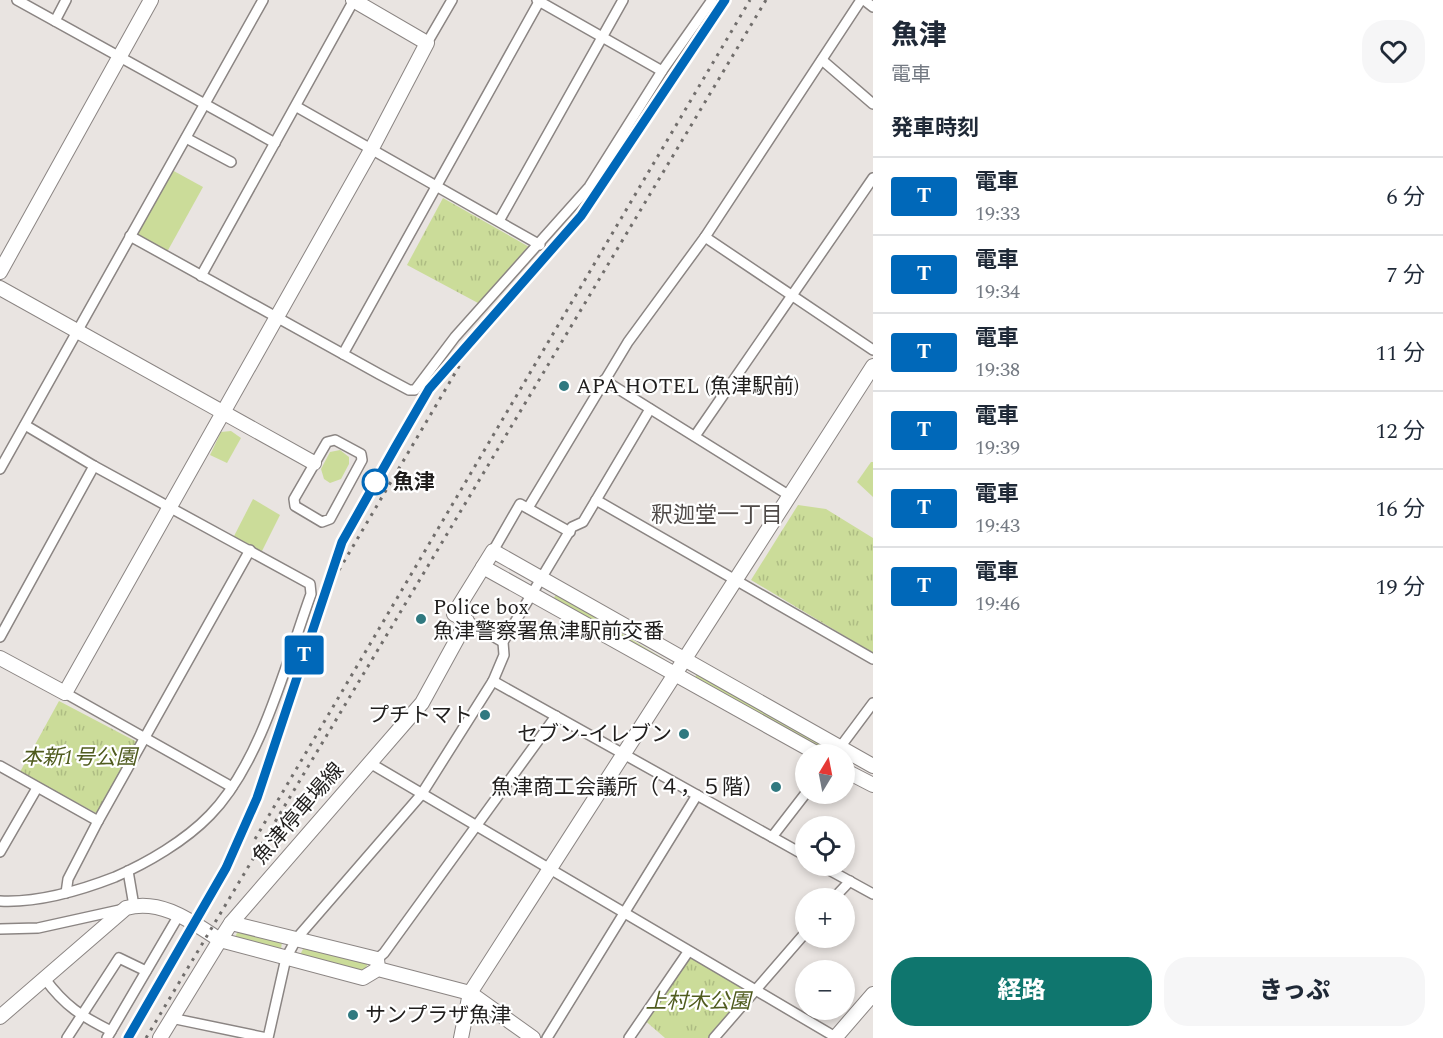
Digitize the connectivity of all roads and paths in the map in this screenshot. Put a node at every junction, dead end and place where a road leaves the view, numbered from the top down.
1 (16, 0) edge
2 (66, 0) edge
3 (151, 0) edge
4 (263, 0) edge
5 (354, 0) edge
6 (452, 0) edge
7 (539, 0) edge
8 (623, 0) edge
9 (711, 0) edge
10 (862, 0) edge
11 (873, 7) edge
12 (55, 21) junction
13 (603, 37) junction
14 (428, 43) junction
15 (119, 57) junction
16 (822, 60) junction
17 (663, 71) junction
18 (205, 104) junction
19 (873, 104) edge
20 (297, 107) junction
21 (186, 138) junction
22 (274, 143) junction
23 (371, 150) junction
24 (231, 162) dead end
25 (873, 178) edge
26 (437, 186) junction
27 (499, 221) junction
28 (130, 236) junction
29 (705, 237) junction
30 (540, 245) junction
31 (0, 272) edge
32 (201, 276) junction
33 (0, 288) edge
34 (790, 297) junction
35 (277, 316) junction
36 (76, 331) junction
37 (873, 350) edge
38 (343, 354) junction
39 (873, 366) edge
40 (604, 380) junction
41 (650, 409) junction
42 (223, 411) junction
43 (25, 425) junction
44 (695, 436) junction
45 (314, 463) junction
46 (94, 466) junction
47 (0, 469) edge
48 (790, 496) junction
49 (596, 500) junction
50 (169, 507) junction
51 (528, 508) junction
52 (570, 532) junction
53 (250, 549) junction
54 (493, 551) junction
55 (483, 567) junction
56 (541, 578) junction
57 (735, 581) junction
58 (532, 594) junction
59 (467, 621) junction
60 (0, 637) edge
61 (503, 642) junction
62 (0, 658) edge
63 (873, 659) edge
64 (684, 661) junction
65 (675, 675) junction
66 (493, 681) junction
67 (66, 693) junction
68 (873, 703) edge
69 (556, 716) junction
70 (144, 739) junction
71 (800, 744) edge
72 (826, 744) edge
73 (843, 744) edge
74 (623, 754) junction
75 (855, 758) edge
76 (370, 763) junction
77 (0, 766) edge
78 (873, 766) edge
79 (855, 776) edge
80 (873, 785) edge
81 (232, 787) junction
82 (37, 788) junction
83 (421, 795) junction
84 (697, 795) junction
85 (798, 804) edge
86 (99, 821) junction
87 (475, 826) junction
88 (772, 837) junction
89 (0, 850) edge
90 (795, 850) edge
91 (550, 870) junction
92 (128, 871) junction
93 (840, 876) edge
94 (849, 881) junction
95 (843, 888) edge
96 (0, 893) edge
97 (66, 894) junction
98 (873, 894) edge
99 (0, 901) edge
100 (10, 902) junction
101 (130, 907) junction
102 (623, 913) junction
103 (179, 915) junction
104 (231, 923) junction
105 (0, 929) edge
106 (297, 938) junction
107 (220, 940) junction
108 (795, 945) edge
109 (688, 952) junction
110 (286, 958) junction
111 (377, 964) junction
112 (146, 971) junction
113 (45, 979) junction
114 (756, 989) junction
115 (470, 993) junction
116 (873, 994) edge
117 (81, 1016) junction
118 (0, 1017) edge
119 (171, 1018) junction
120 (223, 1034) edge
121 (109, 1035) edge
122 (67, 1038) edge
123 (160, 1038) edge
124 (267, 1038) edge
125 (461, 1038) edge
126 (533, 1038) edge
127 (547, 1038) edge
128 (629, 1038) edge
129 (714, 1038) edge
130 (836, 1038) edge

1 - 12 street
2 - 12 street
3 - 15 street
4 - 18 street
5 - 14 street
5 - 20 street
6 - 14 street
7 - 13 street
7 - 26 street
8 - 13 street
9 - 17 street
10 - 11 street
10 - 16 street
12 - 15 street
13 - 17 street
13 - 27 street
14 - 23 street
15 - 18 street
15 - 31 street
16 - 19 street
16 - 29 street
17 - 30 street
18 - 21 street
18 - 22 street
20 - 22 street
20 - 23 street
21 - 24 street
21 - 28 street
22 - 32 street
23 - 26 street
23 - 35 street
25 - 34 street
26 - 27 street
26 - 38 street
27 - 30 street
28 - 32 street
28 - 36 street
29 - 34 street
29 - 40 street
30 - 38 street
32 - 35 street
33 - 36 street
34 - 37 street
34 - 44 street
35 - 38 street
35 - 42 street
36 - 42 street
36 - 43 street
39 - 48 street
40 - 41 street
40 - 51 street
41 - 44 street
41 - 49 street
42 - 45 street
42 - 50 street
43 - 46 street
43 - 47 street
44 - 48 street
45 - 45 street
46 - 50 street
46 - 60 street
48 - 57 street
49 - 52 street
49 - 57 street
50 - 53 street
50 - 67 street
51 - 52 street
51 - 54 street
52 - 56 street
53 - 70 street
53 - 81 street
54 - 55 street
54 - 56 street
55 - 58 street
55 - 59 street
56 - 58 street
56 - 64 street
57 - 63 street
57 - 64 street
58 - 61 street
58 - 65 street
59 - 61 street
59 - 76 street, 魚津停車場線
61 - 66 street
62 - 67 street
64 - 65 street
64 - 72 street
65 - 71 street
65 - 74 street
66 - 69 street
66 - 83 street
67 - 70 street
68 - 73 street
69 - 74 street
69 - 87 street
70 - 81 street
70 - 86 street
74 - 84 street
74 - 91 street
75 - 78 street
76 - 83 street
76 - 104 street, 魚津停車場線
77 - 82 street
79 - 80 street
81 - 92 street
82 - 86 street
82 - 89 street
83 - 87 street
83 - 106 street
84 - 88 street
84 - 102 street
85 - 88 street
86 - 97 street
87 - 91 street
87 - 111 street
88 - 90 street
91 - 102 street
91 - 115 street
92 - 97 street
92 - 101 street
93 - 94 street
94 - 95 street
94 - 98 street
96 - 100 street
97 - 100 street
99 - 100 street
101 - 103 street
101 - 105 street
101 - 113 street
102 - 109 street
102 - 127 street
103 - 107 street
103 - 112 street
104 - 106 street
104 - 107 street, 魚津停車場線
106 - 110 street
106 - 111 street
107 - 110 street
107 - 119 street, 魚津停車場線
108 - 114 street
109 - 114 street
109 - 128 street
110 - 111 street
110 - 124 street
111 - 115 street
112 - 117 street
112 - 121 street
113 - 117 street
113 - 118 street
114 - 129 street
114 - 130 street
115 - 125 street
115 - 126 street
116 - 130 street
117 - 121 street
117 - 122 street
119 - 120 street
119 - 123 street, 魚津停車場線
120 - 124 street

